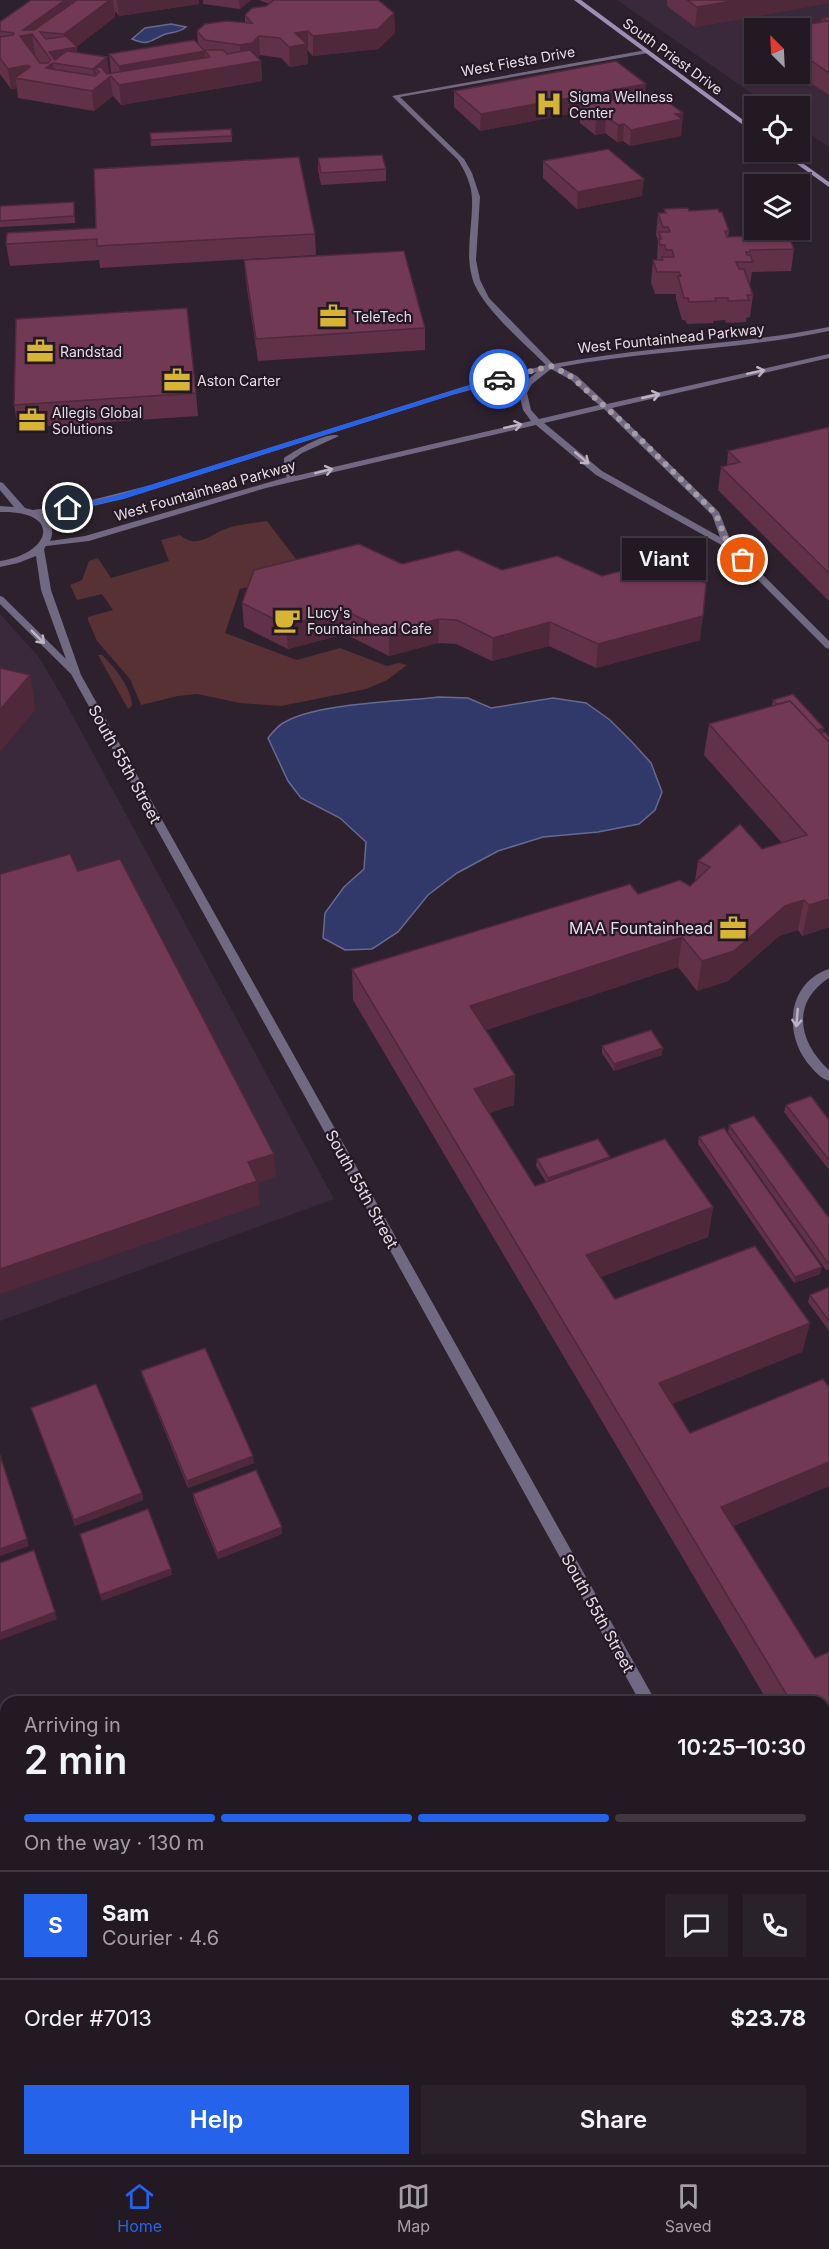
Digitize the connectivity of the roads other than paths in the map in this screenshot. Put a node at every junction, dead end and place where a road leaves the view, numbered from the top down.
1 (577, 0) edge
2 (646, 52) junction
3 (744, 124) edge
4 (797, 162) edge
5 (829, 185) edge
6 (829, 330) edge
7 (829, 356) edge
8 (551, 366) junction
9 (603, 406) junction
10 (536, 421) junction
11 (359, 422) junction
12 (292, 479) junction
13 (0, 485) edge
14 (0, 508) edge
15 (22, 510) junction
16 (33, 513) junction
17 (728, 545) junction
18 (42, 547) junction
19 (0, 564) edge
20 (0, 599) edge
21 (829, 646) edge
22 (76, 675) junction
23 (829, 973) edge
24 (829, 1077) edge
25 (645, 1696) edge

1 - 2 main road, South Priest Drive
2 - 3 main road, South Priest Drive
2 - 8 street, West Fiesta Drive
4 - 5 main road
6 - 8 street, West Fountainhead Parkway
9 -> 7 street, West Fountainhead Parkway
8 - 9 street
8 - 10 street
8 - 11 street, West Fountainhead Parkway
9 - 10 street, West Fountainhead Parkway
9 - 17 street
12 -> 10 street, West Fountainhead Parkway
10 -> 17 street
11 - 12 street
11 - 16 street, West Fountainhead Parkway
12 - 18 street, West Fountainhead Parkway
13 - 15 street
14 - 15 street
15 - 16 street
16 - 18 street, South 55th Street
17 - 21 street
18 - 19 street, West Fountainhead Parkway
18 - 22 street, South 55th Street
20 -> 22 street, South 55th Street
22 - 25 street, South 55th Street
23 -> 24 street

